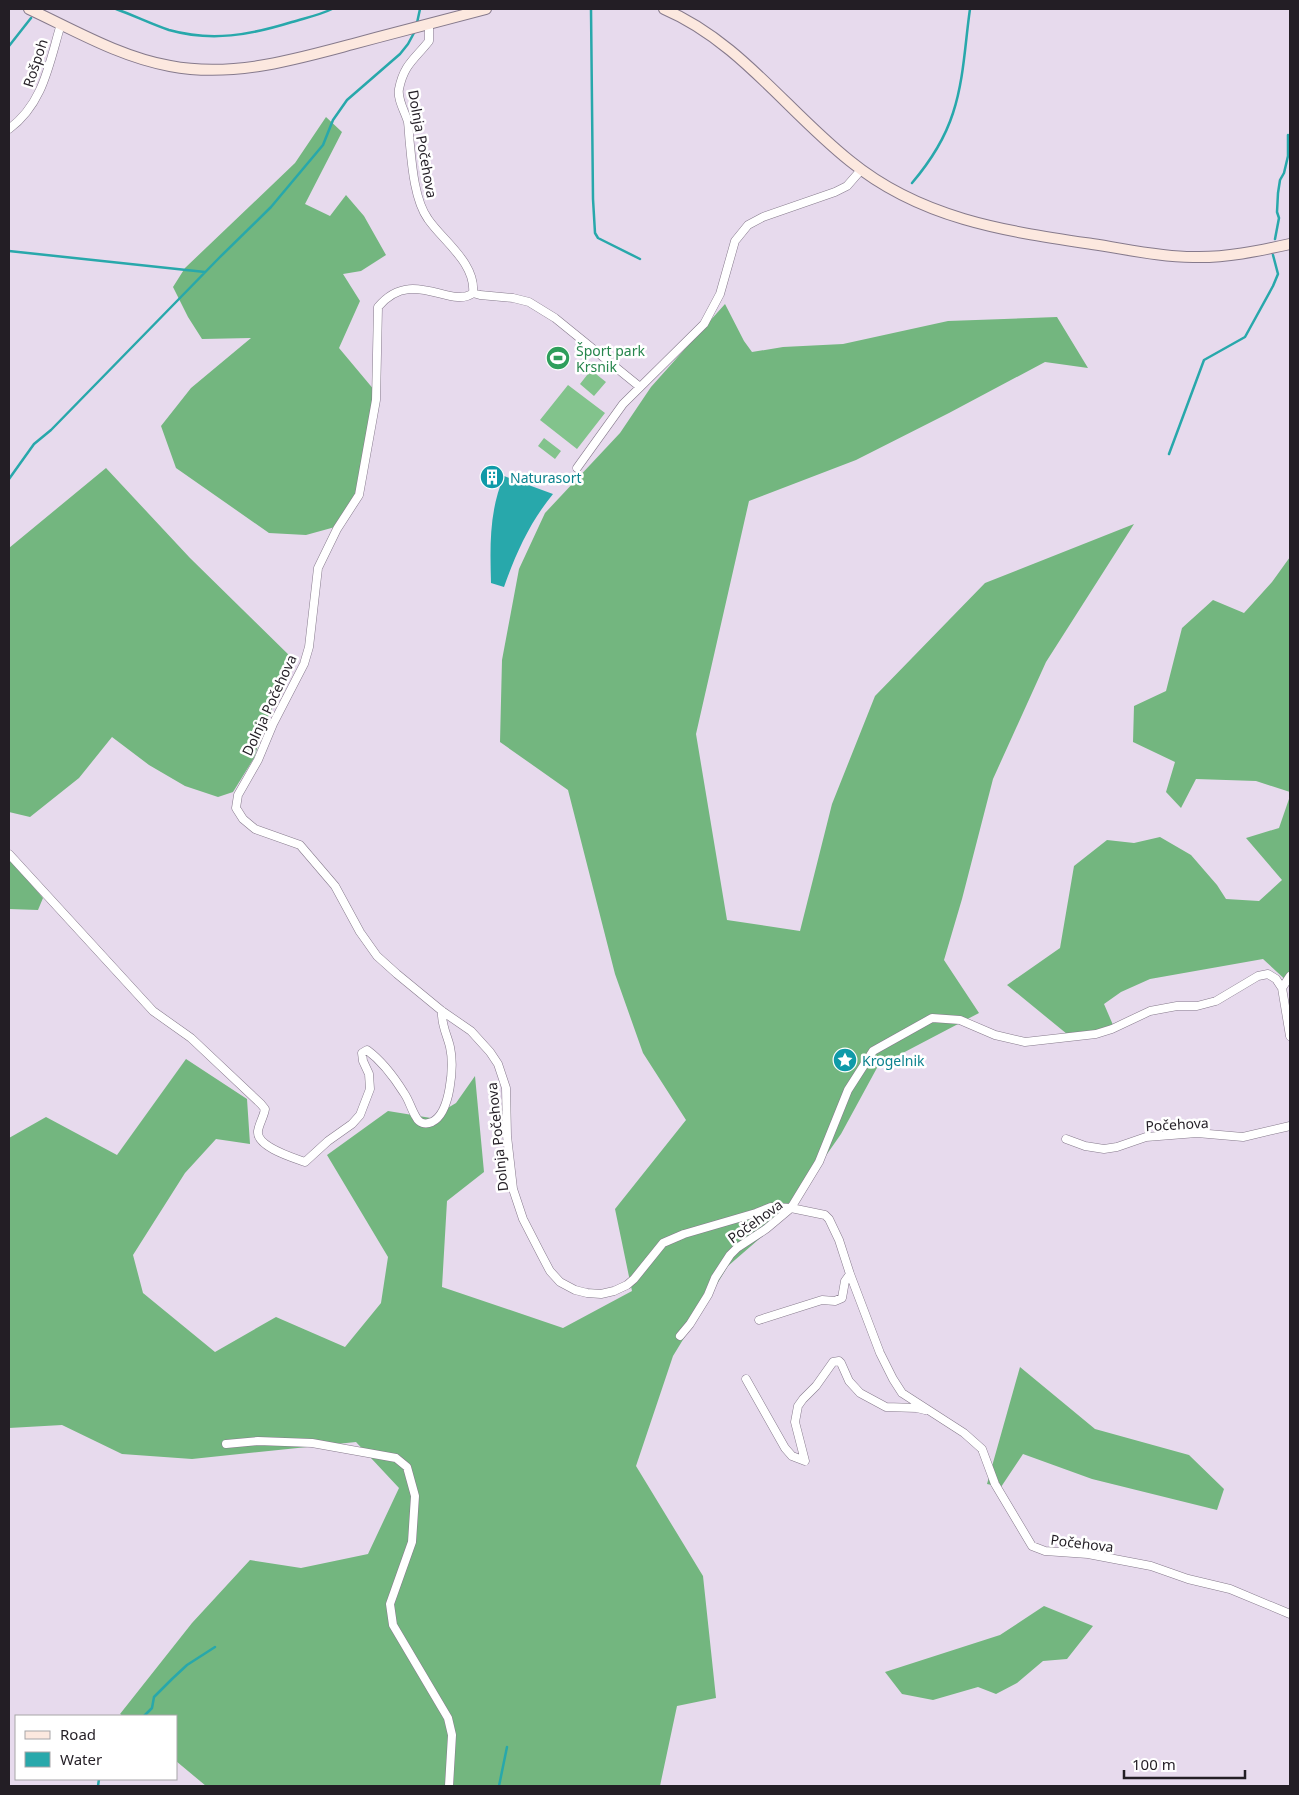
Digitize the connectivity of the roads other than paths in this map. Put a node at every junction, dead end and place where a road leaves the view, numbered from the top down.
1 (29, 9) edge
2 (486, 9) edge
3 (664, 9) edge
4 (61, 24) junction
5 (424, 25) junction
6 (9, 129) edge
7 (861, 170) junction
8 (1290, 244) edge
9 (473, 293) junction
10 (640, 387) junction
11 (576, 468) dead end
12 (9, 854) edge
13 (1290, 976) edge
14 (1282, 988) junction
15 (442, 1010) junction
16 (1290, 1036) edge
17 (1290, 1126) edge
18 (1066, 1139) dead end
19 (791, 1208) junction
20 (850, 1274) junction
21 (759, 1320) dead end
22 (680, 1336) dead end
23 (746, 1379) dead end
24 (934, 1414) junction
25 (226, 1444) dead end
26 (1290, 1614) edge
27 (449, 1786) edge

1 - 4 main road
2 - 5 main road
3 - 7 main road
4 - 5 main road
4 - 6 street, Rošpoh
5 - 9 street, Dolnja Počehova
7 - 8 main road
7 - 10 street
9 - 10 street, Dolnja Počehova
9 - 15 street, Dolnja Počehova
10 - 11 street
12 - 15 street
13 - 14 street
14 - 16 street
14 - 19 street
15 - 19 street, Dolnja Počehova
17 - 18 street, Počehova
19 - 20 street, Počehova
19 - 22 street, Počehova
20 - 21 street
20 - 24 street, Počehova
23 - 24 street, Počehova
24 - 26 street, Počehova
25 - 27 street

